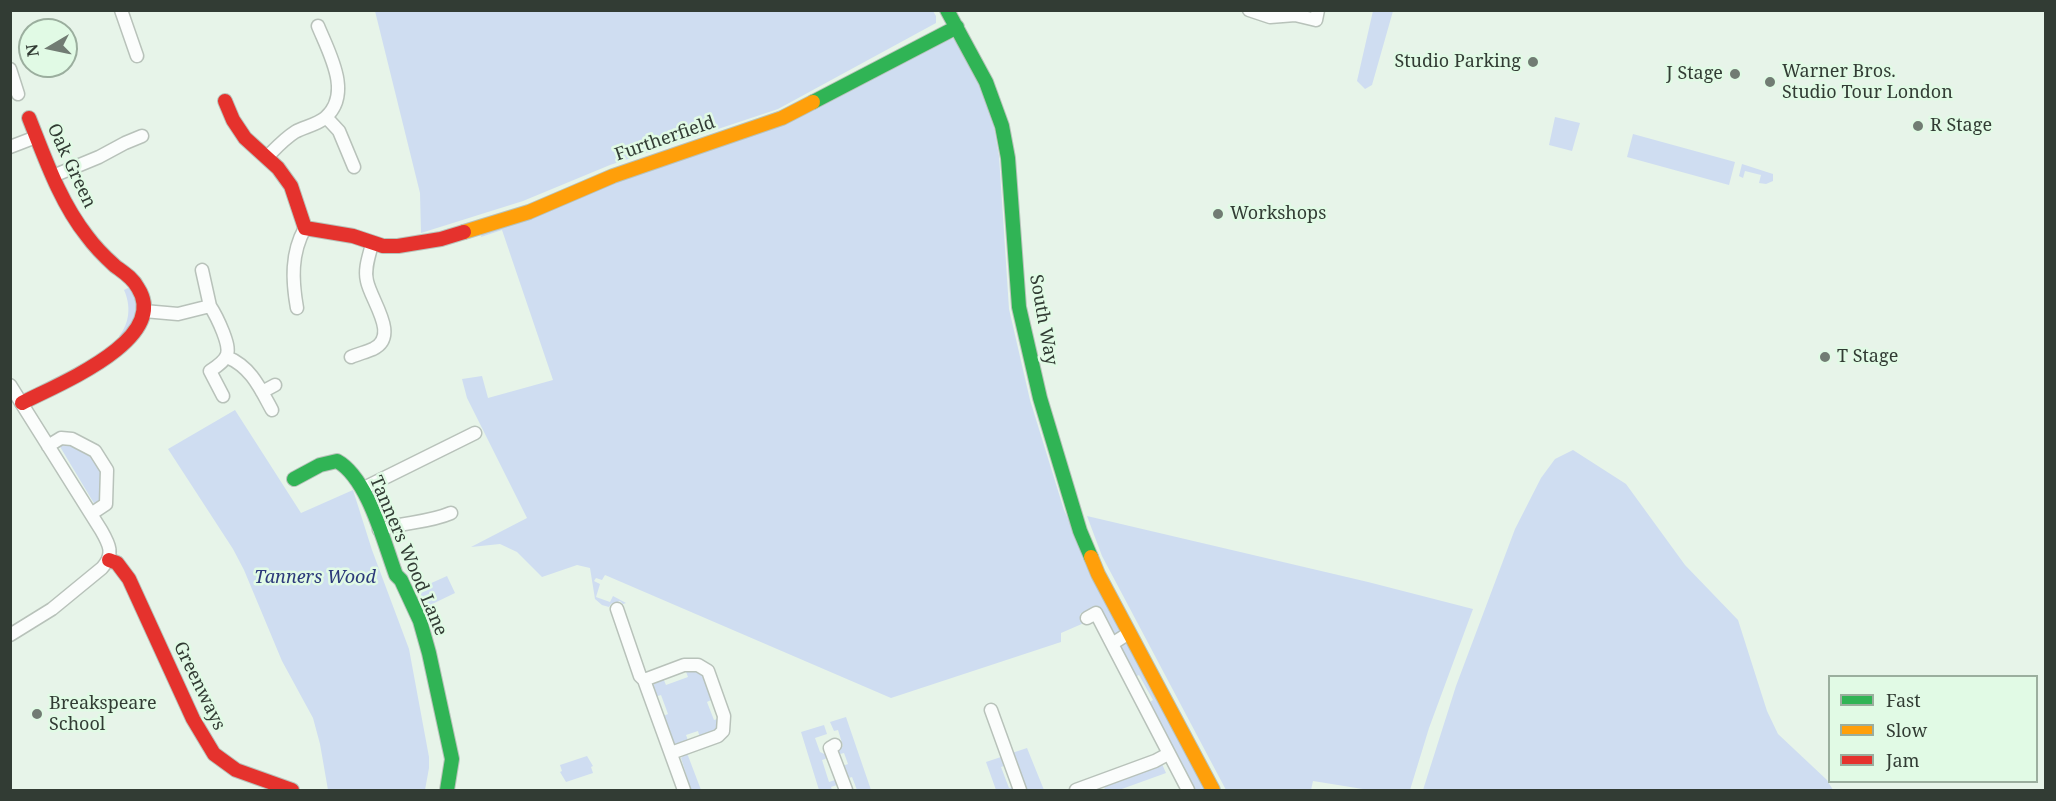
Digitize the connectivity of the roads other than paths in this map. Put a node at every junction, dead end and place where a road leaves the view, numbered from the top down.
1 (121, 10) edge
2 (947, 10) edge
3 (1249, 10) edge
4 (1318, 10) edge
5 (318, 26) dead end
6 (957, 27) junction
7 (137, 56) dead end
8 (10, 69) edge
9 (18, 94) dead end
10 (225, 101) dead end
11 (326, 117) junction
12 (29, 118) dead end
13 (142, 136) dead end
14 (36, 137) junction
15 (10, 147) edge
16 (267, 157) junction
17 (354, 167) dead end
18 (53, 176) junction
19 (305, 228) junction
20 (372, 244) junction
21 (202, 270) dead end
22 (210, 306) junction
23 (297, 308) dead end
24 (144, 311) junction
25 (227, 357) junction
26 (351, 357) dead end
27 (10, 385) edge
28 (275, 385) dead end
29 (262, 392) junction
30 (223, 396) dead end
31 (22, 403) junction
32 (272, 410) dead end
33 (475, 433) dead end
34 (48, 446) junction
35 (294, 479) dead end
36 (362, 489) junction
37 (451, 513) dead end
38 (91, 514) junction
39 (379, 530) junction
40 (109, 560) junction
41 (617, 609) dead end
42 (1087, 618) dead end
43 (1129, 633) junction
44 (10, 635) edge
45 (1112, 644) junction
46 (644, 680) junction
47 (991, 710) dead end
48 (829, 747) dead end
49 (670, 753) junction
50 (1168, 754) junction
51 (292, 790) edge
52 (447, 790) edge
53 (684, 790) edge
54 (846, 790) edge
55 (1020, 790) edge
56 (1076, 790) edge
57 (1188, 790) edge
58 (1213, 790) edge

1 - 7 street
2 - 6 street, South Way
3 - 4 street
5 - 11 street
6 - 20 street, Furtherfield
6 - 43 street, South Way
8 - 9 street
10 - 16 street
11 - 16 street
11 - 17 street
12 - 14 street, Oak Green
13 - 18 street
14 - 15 street
14 - 18 street, Oak Green
16 - 19 street
18 - 24 street, Oak Green
19 - 20 street, Furtherfield
19 - 23 street
20 - 26 street
21 - 22 street
22 - 24 street
22 - 25 street
24 - 31 street
25 - 29 street
25 - 30 street
27 - 31 street
28 - 29 street
29 - 32 street
31 - 34 street
33 - 36 street
34 - 38 street
34 - 38 street
35 - 36 street, Tanners Wood Lane
36 - 39 street, Tanners Wood Lane
37 - 39 street
38 - 40 street
39 - 52 street, Tanners Wood Lane
40 - 44 street
40 - 51 street, Greenways
41 - 46 street
42 - 45 street
43 - 45 street
43 - 58 street, South Way
45 - 50 street
46 - 49 street
46 - 49 street
47 - 55 street
48 - 54 street
49 - 53 street
50 - 56 street
50 - 57 street

